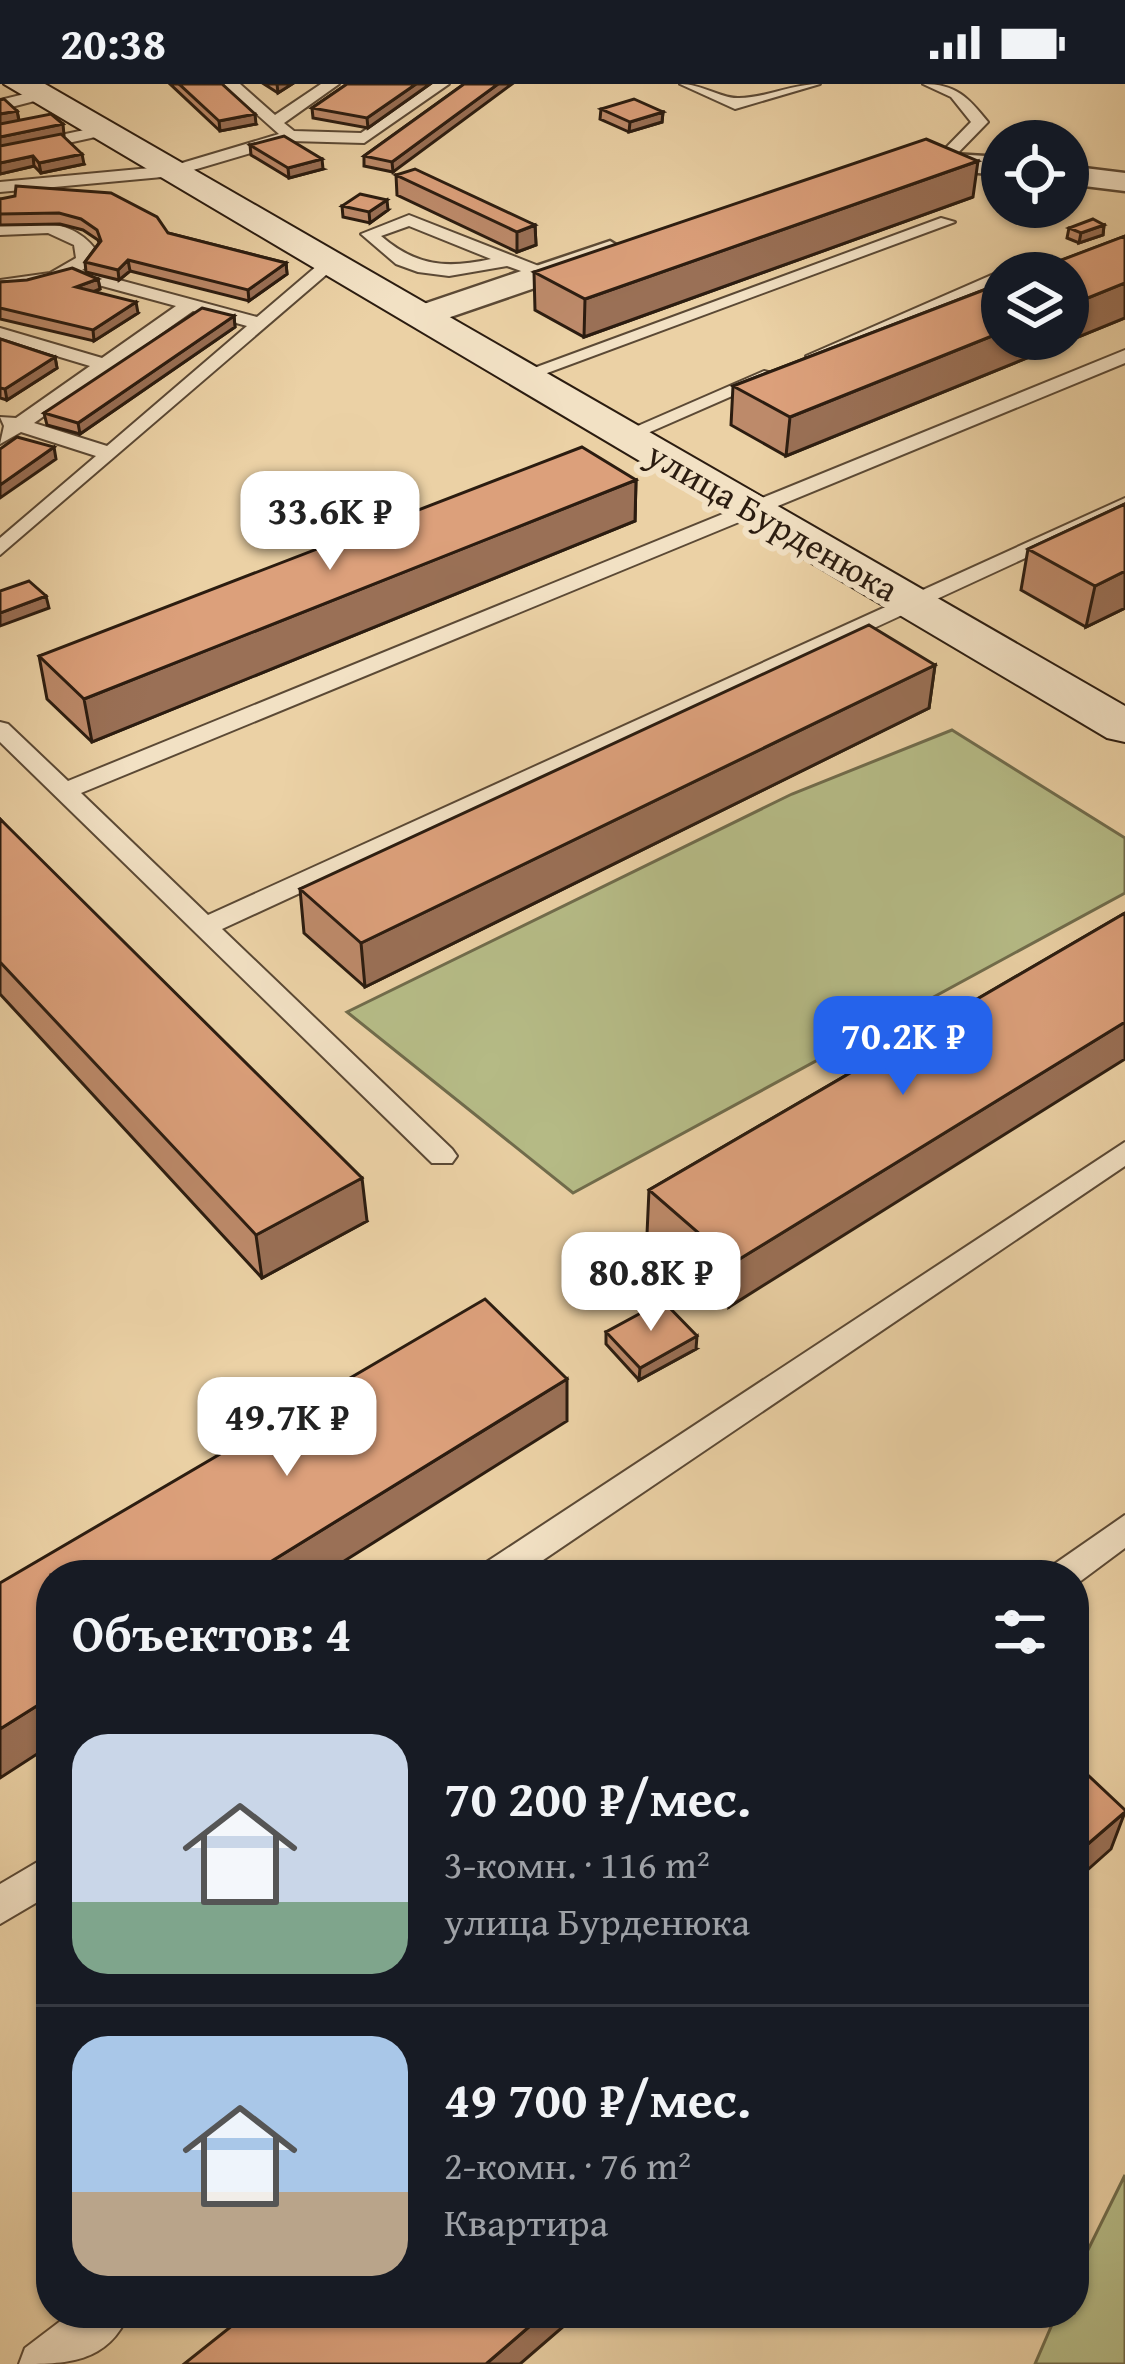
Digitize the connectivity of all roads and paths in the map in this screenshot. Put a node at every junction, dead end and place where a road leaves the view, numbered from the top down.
1 (231, 84) edge
2 (331, 84) edge
3 (441, 84) edge
4 (688, 84) edge
5 (812, 84) edge
6 (932, 84) edge
7 (0, 104) edge
8 (55, 109) edge
9 (274, 122) junction
10 (290, 136) junction
11 (0, 153) edge
12 (943, 159) junction
13 (981, 164) edge
14 (870, 165) edge
15 (172, 171) junction
16 (1089, 178) edge
17 (1125, 182) edge
18 (0, 187) edge
19 (946, 222) edge
20 (0, 230) edge
21 (630, 244) edge
22 (506, 261) junction
23 (331, 263) junction
24 (70, 272) junction
25 (543, 274) junction
26 (0, 286) edge
27 (981, 286) edge
28 (191, 304) junction
29 (421, 316) junction
30 (261, 323) junction
31 (0, 333) edge
32 (1125, 356) edge
33 (804, 361) edge
34 (105, 364) junction
35 (782, 370) edge
36 (524, 375) junction
37 (10, 422) edge
38 (628, 435) junction
39 (0, 438) edge
40 (110, 454) junction
41 (1125, 504) edge
42 (750, 508) junction
43 (0, 549) edge
44 (915, 604) junction
45 (1125, 727) edge
46 (0, 729) edge
47 (68, 790) junction
48 (206, 926) junction
49 (1125, 1153) edge
50 (442, 1156) dead end
51 (1125, 1529) edge
52 (516, 1560) edge
53 (1085, 1560) edge
54 (36, 1882) edge
55 (0, 1906) edge
56 (88, 2328) edge
57 (41, 2364) edge

1 - 9 lane
2 - 9 lane
3 - 10 lane
4 - 5 lane
6 - 12 lane
7 - 8 lane
8 - 11 lane
8 - 15 street, улица Бурденюка
9 - 10 lane
10 - 15 lane
12 - 13 street
12 - 14 street
15 - 18 lane
15 - 23 street, улица Бурденюка
16 - 17 street
19 - 36 lane
20 - 24 lane
21 - 25 street
22 - 22 lane
22 - 25 lane
23 - 29 street, улица Бурденюка
23 - 30 lane
24 - 26 lane
24 - 28 lane
25 - 29 street
27 - 33 lane
28 - 30 lane
28 - 34 lane
29 - 36 street, улица Бурденюка
30 - 40 lane
31 - 34 lane
32 - 42 lane
34 - 37 lane
35 - 38 lane
36 - 38 street, улица Бурденюка
37 - 39 lane
37 - 40 lane
38 - 42 street, улица Бурденюка
40 - 43 lane
41 - 44 lane
42 - 44 street, улица Бурденюка
42 - 47 lane
44 - 45 street, улица Бурденюка
44 - 48 lane
46 - 47 lane
47 - 48 lane
48 - 50 lane
49 - 52 lane
51 - 53 lane
54 - 55 lane
56 - 57 lane

